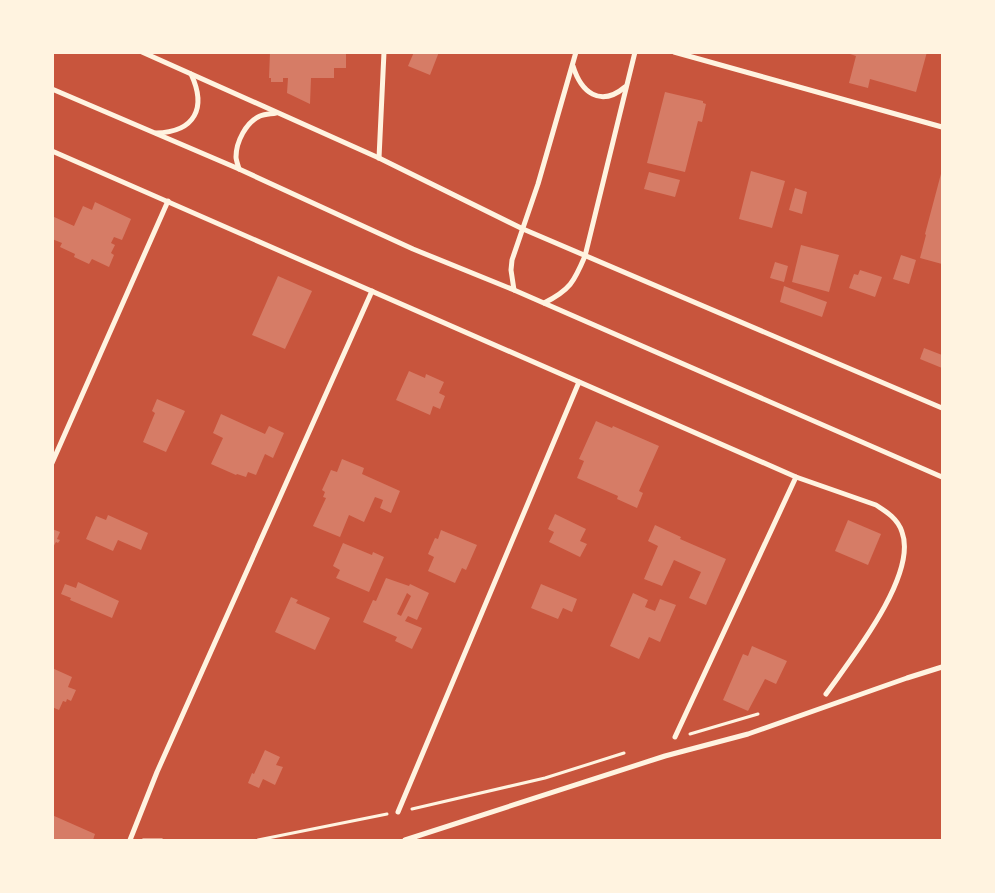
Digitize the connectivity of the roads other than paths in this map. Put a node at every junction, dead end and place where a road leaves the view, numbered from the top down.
1 (142, 52) edge
2 (384, 52) edge
3 (576, 52) edge
4 (635, 52) edge
5 (674, 52) edge
6 (573, 65) junction
7 (191, 74) junction
8 (626, 86) junction
9 (52, 89) edge
10 (277, 113) junction
11 (942, 127) edge
12 (153, 133) junction
13 (52, 151) edge
14 (379, 158) junction
15 (239, 169) junction
16 (168, 202) junction
17 (523, 229) junction
18 (584, 256) junction
19 (514, 290) junction
20 (372, 291) junction
21 (544, 303) junction
22 (579, 382) junction
23 (942, 408) edge
24 (52, 463) edge
25 (796, 477) junction
26 (942, 478) edge
27 (942, 667) edge
28 (826, 694) dead end
29 (675, 737) road end
30 (398, 812) road end
31 (130, 840) edge
32 (405, 840) edge

1 - 7 street
2 - 14 street
3 - 6 street
4 - 8 street
5 - 11 street
6 - 8 street
6 - 17 street
7 - 10 street
7 - 12 street
8 - 18 street
9 - 12 street
10 - 14 street
10 - 15 street
12 - 15 street
13 - 16 street
14 - 17 street
15 - 19 street
16 - 20 street
16 - 24 street
17 - 18 street
17 - 19 street
18 - 21 street
18 - 23 street
19 - 21 street
20 - 22 street
20 - 31 street
21 - 26 street
22 - 25 street
22 - 30 street
25 - 28 street
25 - 29 street
27 - 32 street

